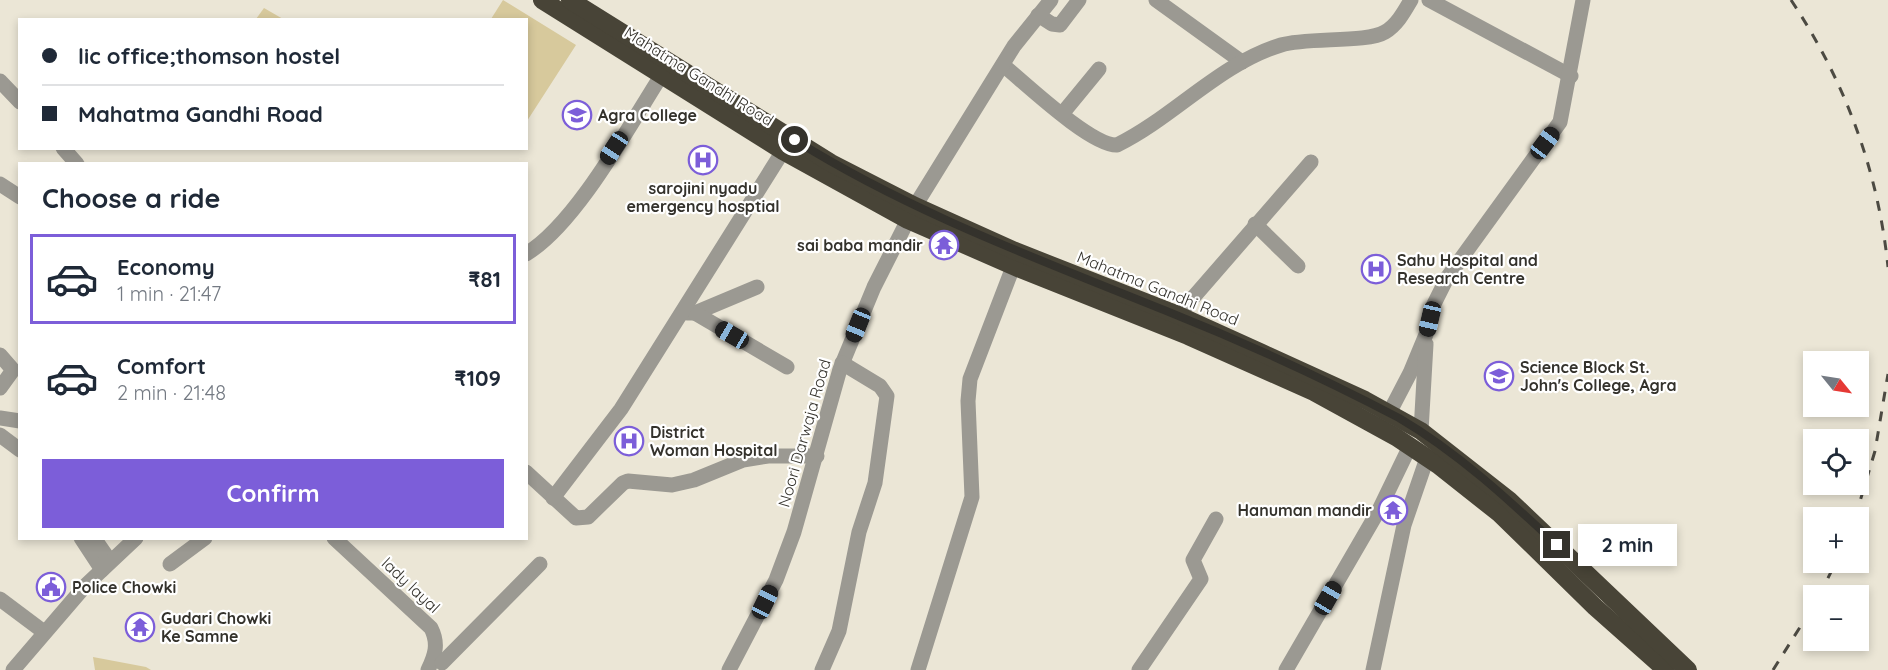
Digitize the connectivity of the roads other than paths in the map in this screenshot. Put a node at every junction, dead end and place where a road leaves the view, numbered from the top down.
1 (542, 0) edge
2 (570, 0) edge
3 (1051, 0) edge
4 (1079, 0) edge
5 (1156, 0) edge
6 (1411, 0) edge
7 (1429, 0) edge
8 (1583, 0) edge
9 (1038, 15) junction
10 (1242, 62) junction
11 (1003, 65) junction
12 (1098, 69) dead end
13 (661, 76) junction
14 (1570, 76) junction
15 (0, 81) edge
16 (18, 100) edge
17 (1062, 114) junction
18 (65, 150) edge
19 (783, 151) junction
20 (75, 162) edge
21 (1311, 162) dead end
22 (0, 184) edge
23 (18, 196) edge
24 (912, 213) junction
25 (1255, 225) junction
26 (528, 252) edge
27 (1298, 266) dead end
28 (1013, 267) junction
29 (757, 287) dead end
30 (689, 313) junction
31 (1178, 315) junction
32 (1427, 332) junction
33 (0, 355) edge
34 (842, 363) junction
35 (787, 367) dead end
36 (0, 388) edge
37 (1389, 413) junction
38 (0, 419) edge
39 (18, 421) edge
40 (1381, 429) junction
41 (1421, 431) junction
42 (0, 435) edge
43 (1410, 446) junction
44 (18, 448) edge
45 (817, 456) junction
46 (1427, 458) junction
47 (528, 474) edge
48 (1389, 489) junction
49 (1413, 497) junction
50 (553, 498) junction
51 (1216, 519) dead end
52 (83, 540) edge
53 (95, 540) edge
54 (134, 540) edge
55 (202, 540) edge
56 (336, 540) edge
57 (170, 564) dead end
58 (540, 564) dead end
59 (106, 566) junction
60 (0, 600) edge
61 (44, 632) junction
62 (438, 665) edge
63 (1686, 668) edge
64 (13, 670) edge
65 (729, 670) edge
66 (822, 670) edge
67 (918, 670) edge
68 (1139, 670) edge
69 (1286, 670) edge
70 (1373, 670) edge
71 (1665, 670) edge

1 - 13 highway, Mahatma Gandhi Road
2 - 24 highway, Mahatma Gandhi Road
3 - 9 street, Noori Darwaja Road
4 - 9 street
5 - 10 street
6 - 10 street
7 - 14 street
8 - 14 street
9 - 11 street, Noori Darwaja Road
10 - 17 street
11 - 17 street
11 - 24 street, Noori Darwaja Road
12 - 17 street
13 - 19 highway, Mahatma Gandhi Road
13 - 26 street
14 - 32 street
15 - 16 street
18 - 20 street
19 - 24 highway, Mahatma Gandhi Road
19 - 30 street
21 - 25 street
22 - 23 street
24 - 28 highway, Mahatma Gandhi Road
24 - 31 highway, Mahatma Gandhi Road
24 - 34 street, Noori Darwaja Road
25 - 27 street
25 - 31 street
28 - 40 highway, Mahatma Gandhi Road
28 - 67 street
29 - 30 street
30 - 35 street
30 - 50 street
31 - 37 highway, Mahatma Gandhi Road
32 - 37 street
32 - 41 street
33 - 36 street
34 - 45 street, Noori Darwaja Road
34 - 66 street
37 - 40 street
37 - 41 highway, Mahatma Gandhi Road
38 - 39 street
40 - 43 highway, Mahatma Gandhi Road
41 - 63 highway, Mahatma Gandhi Road
42 - 44 street
43 - 46 highway, Mahatma Gandhi Road
43 - 48 street
45 - 50 street
45 - 65 street, Noori Darwaja Road
46 - 49 street
46 - 71 highway, Mahatma Gandhi Road
47 - 50 street
48 - 49 street
48 - 69 street
49 - 70 street
51 - 68 street
52 - 59 street
53 - 59 street
54 - 59 street
55 - 57 street
56 - 62 street, lady layal
58 - 62 street
59 - 61 street
60 - 61 street
61 - 64 street

